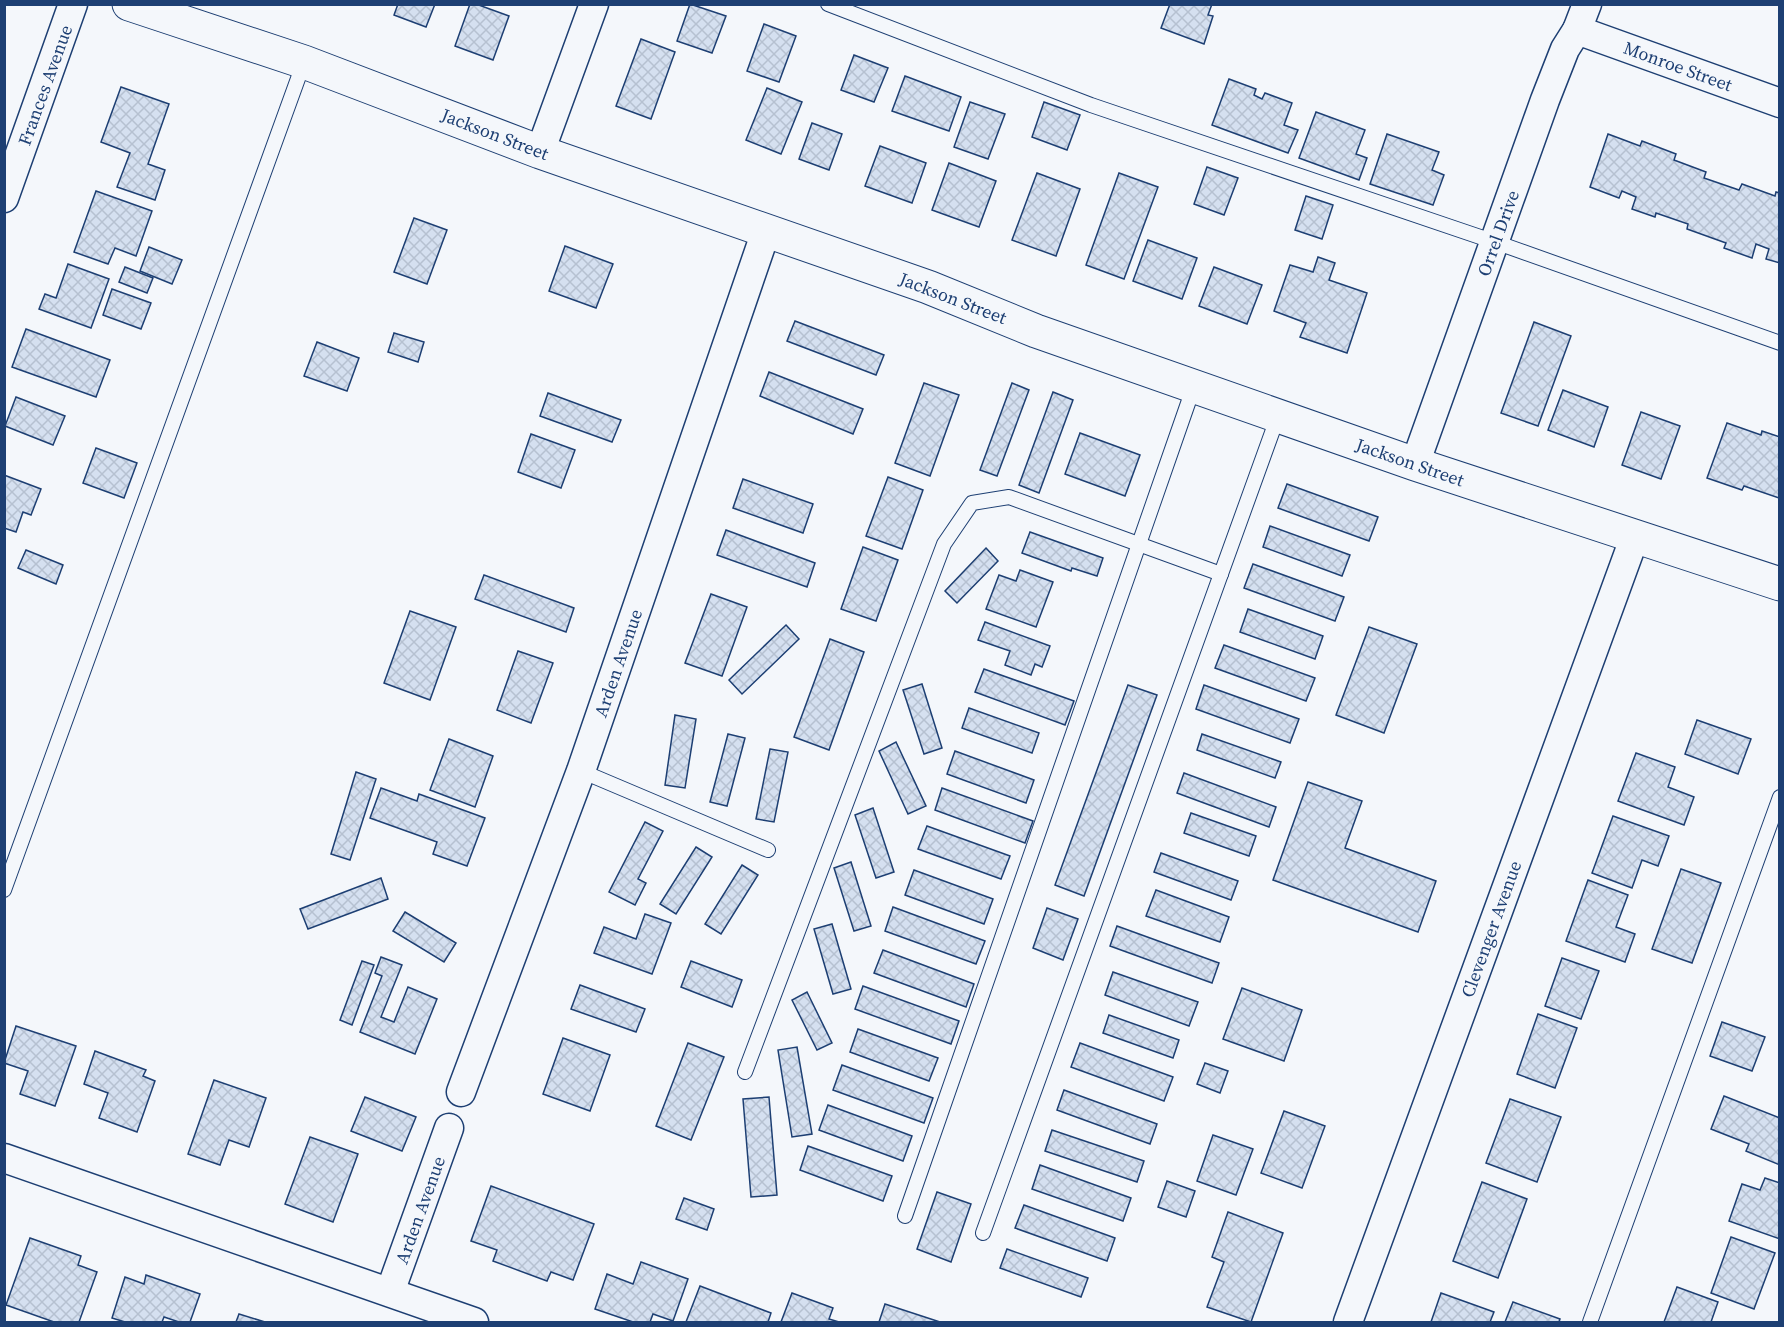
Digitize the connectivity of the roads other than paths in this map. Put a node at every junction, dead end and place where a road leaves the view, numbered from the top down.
1 (74, 4) edge
2 (129, 4) edge
3 (594, 4) edge
4 (828, 4) edge
5 (1582, 17) edge
6 (304, 62) junction
7 (1779, 103) edge
8 (540, 152) junction
9 (4, 198) edge
10 (766, 231) junction
11 (1495, 242) junction
12 (1779, 343) edge
13 (1194, 386) junction
14 (1278, 416) junction
15 (1415, 464) junction
16 (1635, 536) junction
17 (1139, 544) junction
18 (1221, 574) junction
19 (1779, 584) edge
20 (581, 771) junction
21 (1779, 797) edge
22 (768, 850) dead end
23 (4, 890) edge
24 (745, 1072) dead end
25 (461, 1092) dead end
26 (449, 1128) dead end
27 (4, 1158) edge
28 (905, 1215) dead end
29 (983, 1233) dead end
30 (390, 1292) junction
31 (474, 1323) edge
32 (1348, 1323) edge
33 (1590, 1323) edge

1 - 9 street, Frances Avenue
2 - 6 street, Jackson Street
3 - 8 street
4 - 11 lane
5 - 7 street, Monroe Street
5 - 11 street, Orrel Drive
6 - 8 street, Jackson Street
6 - 23 lane
8 - 10 street, Jackson Street
10 - 13 street, Jackson Street
10 - 20 street, Arden Avenue
11 - 12 lane
11 - 15 street, Orrel Drive
13 - 14 street, Jackson Street
13 - 17 lane
14 - 15 street, Jackson Street
14 - 18 lane
15 - 16 street, Jackson Street
16 - 19 street, Jackson Street
16 - 32 street, Clevenger Avenue
17 - 18 lane
17 - 24 lane
17 - 28 lane
18 - 29 lane
20 - 22 lane
20 - 25 street, Arden Avenue
21 - 33 lane
26 - 30 street, Arden Avenue
27 - 30 street
30 - 31 street

